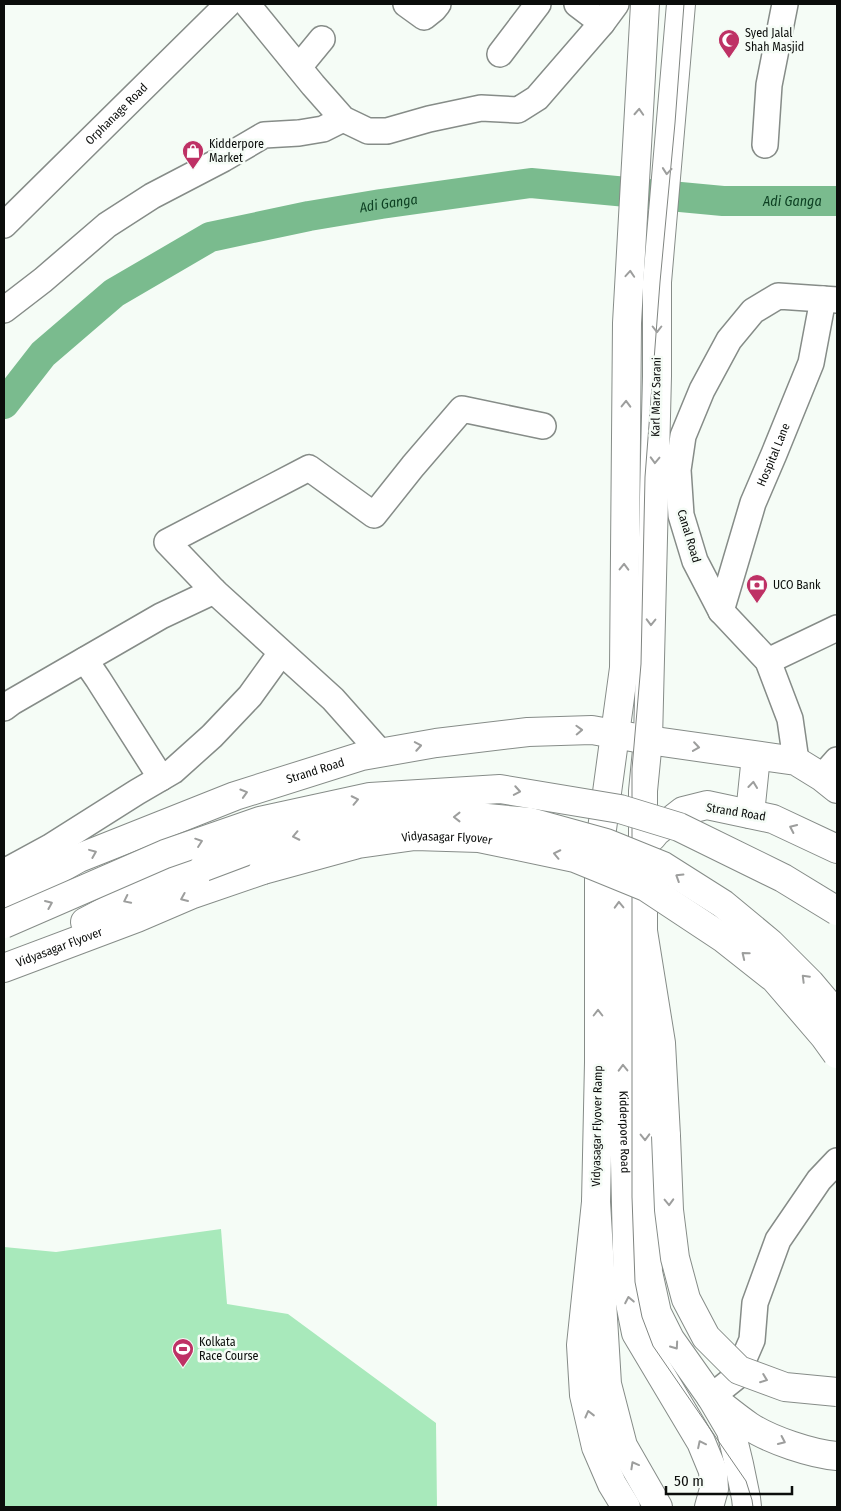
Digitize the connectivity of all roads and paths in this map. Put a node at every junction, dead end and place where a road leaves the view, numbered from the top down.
1 (228, 4) edge
2 (248, 4) edge
3 (406, 4) edge
4 (438, 4) edge
5 (538, 4) edge
6 (577, 4) edge
7 (644, 4) edge
8 (681, 4) edge
9 (785, 4) edge
10 (609, 13) edge
11 (322, 39) dead end
12 (500, 54) dead end
13 (299, 67) junction
14 (343, 119) junction
15 (765, 145) dead end
16 (4, 225) edge
17 (657, 282) junction
18 (830, 300) edge
19 (4, 310) edge
20 (627, 323) junction
21 (543, 426) dead end
22 (214, 591) junction
23 (721, 610) junction
24 (837, 628) edge
25 (281, 653) junction
26 (84, 660) junction
27 (768, 661) junction
28 (4, 708) edge
29 (614, 734) junction
30 (648, 740) junction
31 (381, 753) junction
32 (756, 756) junction
33 (796, 761) junction
34 (832, 775) edge
35 (161, 778) junction
36 (643, 791) joint
37 (750, 814) junction
38 (643, 848) junction
39 (837, 849) edge
40 (4, 872) edge
41 (4, 900) edge
42 (837, 911) edge
43 (4, 924) edge
44 (643, 931) junction
45 (4, 967) edge
46 (837, 1015) edge
47 (837, 1054) edge
48 (837, 1161) edge
49 (596, 1202) junction
50 (837, 1392) edge
51 (711, 1397) junction
52 (837, 1456) edge
53 (739, 1464) junction
54 (713, 1471) junction
55 (626, 1507) edge
56 (658, 1507) edge
57 (709, 1507) edge
58 (747, 1507) edge

1 - 16 street, Orphanage Road
2 - 13 street
3 - 4 street
5 - 12 street
6 - 10 street
20 -> 7 main road
8 -> 17 main road, Karl Marx Sarani
9 - 15 street
10 - 14 street
11 - 13 street
13 - 14 street
14 - 19 street
17 - 20 main road
17 -> 30 main road, Karl Marx Sarani
18 - 23 street, Hospital Lane
18 - 23 street, Canal Road
29 -> 20 main road
21 - 22 street
22 - 25 street
22 - 26 street
23 - 27 street, Canal Road
24 - 27 street
25 - 31 street
25 - 35 street
26 - 28 street
26 - 35 street
27 - 33 street, Canal Road
29 - 30 main road, Strand Road
31 -> 29 main road, Strand Road
49 -> 29 main road, Vidyasagar Flyover Ramp
54 -> 29 main road, Kidderpore Road
30 -> 32 main road, Strand Road
30 - 36 main road, Karl Marx Sarani
41 -> 31 main road, Strand Road
32 - 33 main road, Strand Road
37 -> 32 main road
33 - 34 main road
35 - 40 street
36 - 38 main road, Kidderpore Road
37 - 38 main road, Strand Road
39 -> 37 main road, Strand Road
38 - 44 main road, Kidderpore Road
43 -> 42 main road, bridge
44 -> 50 main road, bridge
44 -> 51 main road, Kidderpore Road
46 -> 45 main road, bridge
47 -> 45 main road, Vidyasagar Flyover, bridge
48 - 51 street
55 -> 49 main road
56 -> 49 main road, Vidyasagar Flyover Ramp
51 -> 52 main road
51 - 53 main road, Kidderpore Road
53 - 54 main road
53 - 58 main road, Kidderpore Road
54 - 57 main road, Kidderpore Road

